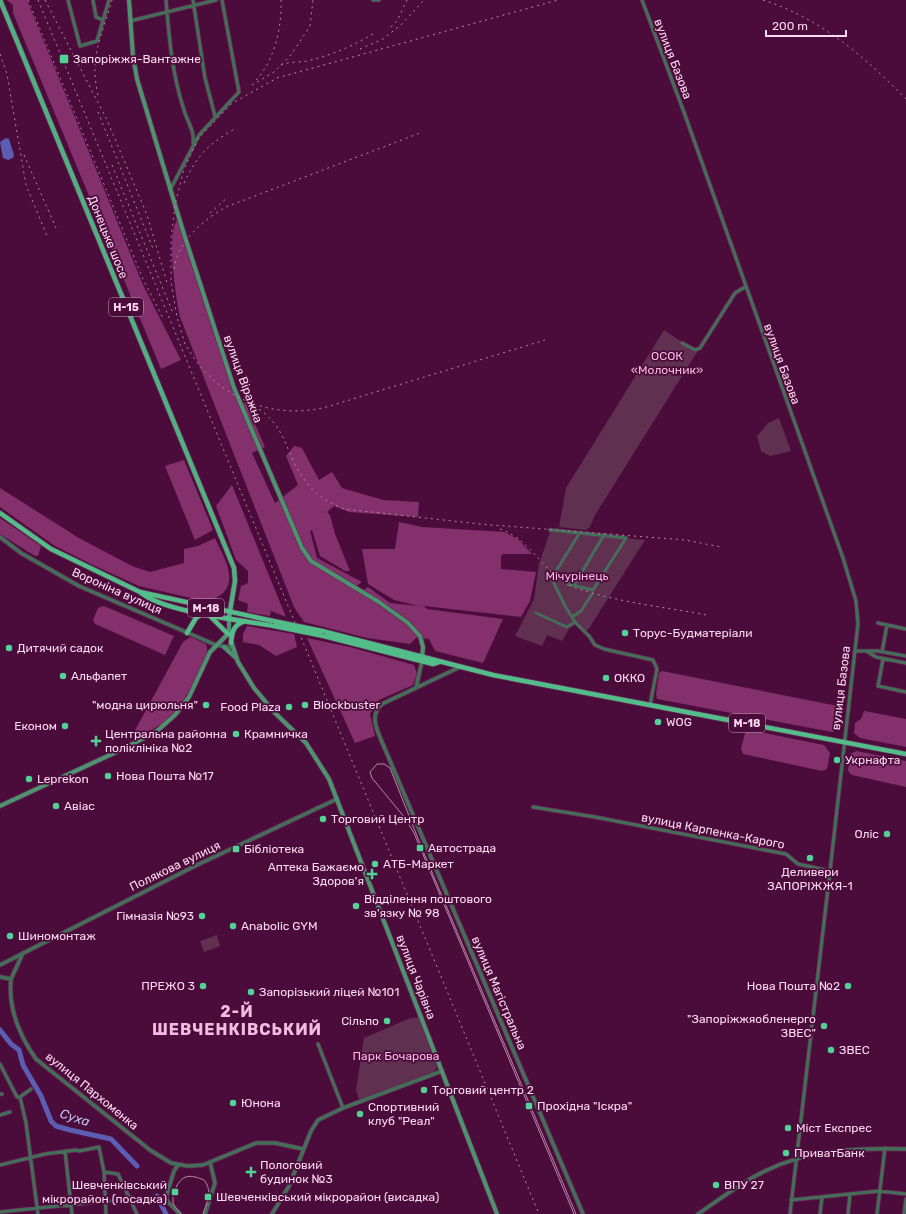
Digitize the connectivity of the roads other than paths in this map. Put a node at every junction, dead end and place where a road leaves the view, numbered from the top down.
1 (0, 0) edge
2 (68, 0) edge
3 (92, 0) edge
4 (109, 0) edge
5 (129, 0) edge
6 (166, 0) edge
7 (193, 0) edge
8 (216, 0) edge
9 (222, 0) edge
10 (373, 0) edge
11 (379, 0) edge
12 (642, 0) edge
13 (193, 6) junction
14 (167, 12) junction
15 (103, 20) junction
16 (130, 21) junction
17 (215, 116) junction
18 (193, 134) junction
19 (199, 135) junction
20 (192, 145) junction
21 (170, 190) junction
22 (745, 287) junction
23 (682, 343) dead end
24 (0, 512) edge
25 (550, 530) dead end
26 (579, 534) junction
27 (604, 536) junction
28 (0, 538) edge
29 (555, 574) junction
30 (574, 585) dead end
31 (140, 592) junction
32 (592, 594) dead end
33 (182, 608) junction
34 (205, 613) junction
35 (536, 613) dead end
36 (229, 615) junction
37 (572, 617) junction
38 (247, 621) junction
39 (575, 622) junction
40 (273, 623) junction
41 (878, 623) dead end
42 (193, 624) junction
43 (886, 625) junction
44 (906, 629) edge
45 (187, 633) junction
46 (228, 634) junction
47 (231, 643) junction
48 (216, 645) junction
49 (224, 647) junction
50 (233, 648) junction
51 (855, 651) junction
52 (868, 652) junction
53 (882, 652) junction
54 (906, 656) edge
55 (422, 658) junction
56 (883, 659) junction
57 (238, 662) junction
58 (906, 663) edge
59 (460, 667) junction
60 (415, 689) junction
61 (906, 692) edge
62 (650, 705) junction
63 (843, 743) junction
64 (906, 754) edge
65 (337, 799) junction
66 (0, 806) edge
67 (533, 807) dead end
68 (830, 871) junction
69 (23, 953) junction
70 (0, 965) edge
71 (0, 977) edge
72 (11, 979) junction
73 (318, 1044) dead end
74 (0, 1064) edge
75 (442, 1071) junction
76 (31, 1089) dead end
77 (20, 1097) junction
78 (343, 1108) junction
79 (10, 1112) dead end
80 (0, 1115) edge
81 (885, 1148) junction
82 (303, 1149) junction
83 (906, 1149) edge
84 (65, 1151) junction
85 (31, 1158) junction
86 (796, 1159) junction
87 (210, 1162) junction
88 (0, 1165) edge
89 (178, 1165) junction
90 (104, 1172) junction
91 (879, 1191) junction
92 (850, 1194) junction
93 (906, 1194) edge
94 (129, 1196) junction
95 (822, 1197) junction
96 (792, 1200) junction
97 (906, 1200) edge
98 (106, 1201) junction
99 (72, 1205) junction
100 (38, 1208) junction
101 (0, 1212) edge
102 (38, 1214) edge
103 (72, 1214) edge
104 (106, 1214) edge
105 (137, 1214) edge
106 (180, 1214) edge
107 (206, 1214) edge
108 (272, 1214) edge
109 (497, 1214) edge
110 (583, 1214) edge
111 (698, 1214) edge
112 (790, 1214) edge
113 (820, 1214) edge
114 (848, 1214) edge
115 (876, 1214) edge
116 (904, 1214) edge

1 - 36 main road, Донецьке шосе / Н-15
2 - 15 street
3 - 15 street
4 - 15 street
5 - 16 main road, вулиця Віражна
6 - 14 street
7 - 13 street
8 - 13 street
9 - 17 street
10 - 11 street
12 - 22 street, вулиця Базова
13 - 14 street
13 - 17 street
14 - 16 street
14 - 18 street
16 - 21 main road, вулиця Віражна
17 - 19 street
18 - 19 street
18 - 20 street
19 - 20 street
20 - 21 street
21 - 55 main road, вулиця Віражна
22 - 23 street
22 - 51 street, вулиця Базова
24 - 31 highway, М-18
25 - 26 street
26 - 27 street
26 - 29 street
27 - 29 street
27 - 30 street
28 - 45 street, Вороніна вулиця
29 - 37 street
31 - 33 highway, М-18
31 - 36 highway, М-18
32 - 37 street
33 - 34 highway, М-18
33 - 42 highway
34 - 36 highway, М-18
34 - 42 highway
34 - 46 highway
35 - 39 street
36 - 38 highway, М-18
36 - 40 highway, М-18
36 - 46 main road
37 - 39 street
38 - 40 highway, М-18
38 - 47 highway
39 - 62 street
40 - 55 highway, М-18, bridge
41 - 43 street
42 - 45 highway
43 - 44 street
43 - 53 street
45 - 48 street, Вороніна вулиця
46 - 47 main road, вулиця Чарівна
46 - 48 main road
47 - 50 main road, вулиця Чарівна
48 - 49 street, Вороніна вулиця
48 - 66 main road
49 - 50 street, Вороніна вулиця
49 - 57 main road
50 - 57 main road, вулиця Чарівна
51 - 52 street
51 - 63 street, вулиця Базова
52 - 53 street
52 - 56 street
53 - 54 street
55 - 59 highway, М-18
55 - 60 street, вулиця Віражна
56 - 58 street
56 - 61 street
57 - 65 main road, вулиця Чарівна
59 - 60 street, вулиця Магістральна
59 - 62 highway, М-18
60 - 110 street, вулиця Магістральна
62 - 63 highway, М-18
63 - 64 highway, М-18
63 - 68 street
65 - 69 street, Полякова вулиця
65 - 75 main road, вулиця Чарівна
67 - 68 street, вулиця Карпенка-Карого
68 - 86 street
69 - 70 street, Полякова вулиця
69 - 72 street
71 - 72 street
72 - 89 street, вулиця Пархоменка
73 - 78 street
74 - 77 street
75 - 78 street
75 - 109 main road, вулиця Чарівна
76 - 77 street
77 - 85 street
78 - 82 street
79 - 80 street
81 - 83 street
81 - 86 street
81 - 91 street
82 - 87 street
82 - 108 street
84 - 85 street
84 - 90 street
84 - 99 street
85 - 88 street
85 - 100 street
86 - 96 street
86 - 111 street
87 - 89 street
87 - 107 street
89 - 106 street
90 - 94 street
90 - 98 street
91 - 92 street
91 - 93 street
91 - 115 street
92 - 95 street
92 - 114 street
94 - 98 street
94 - 105 street
95 - 96 street
95 - 113 street
96 - 112 street
97 - 116 street
98 - 99 street
98 - 104 street
99 - 100 street
99 - 103 street
100 - 101 street
100 - 102 street

